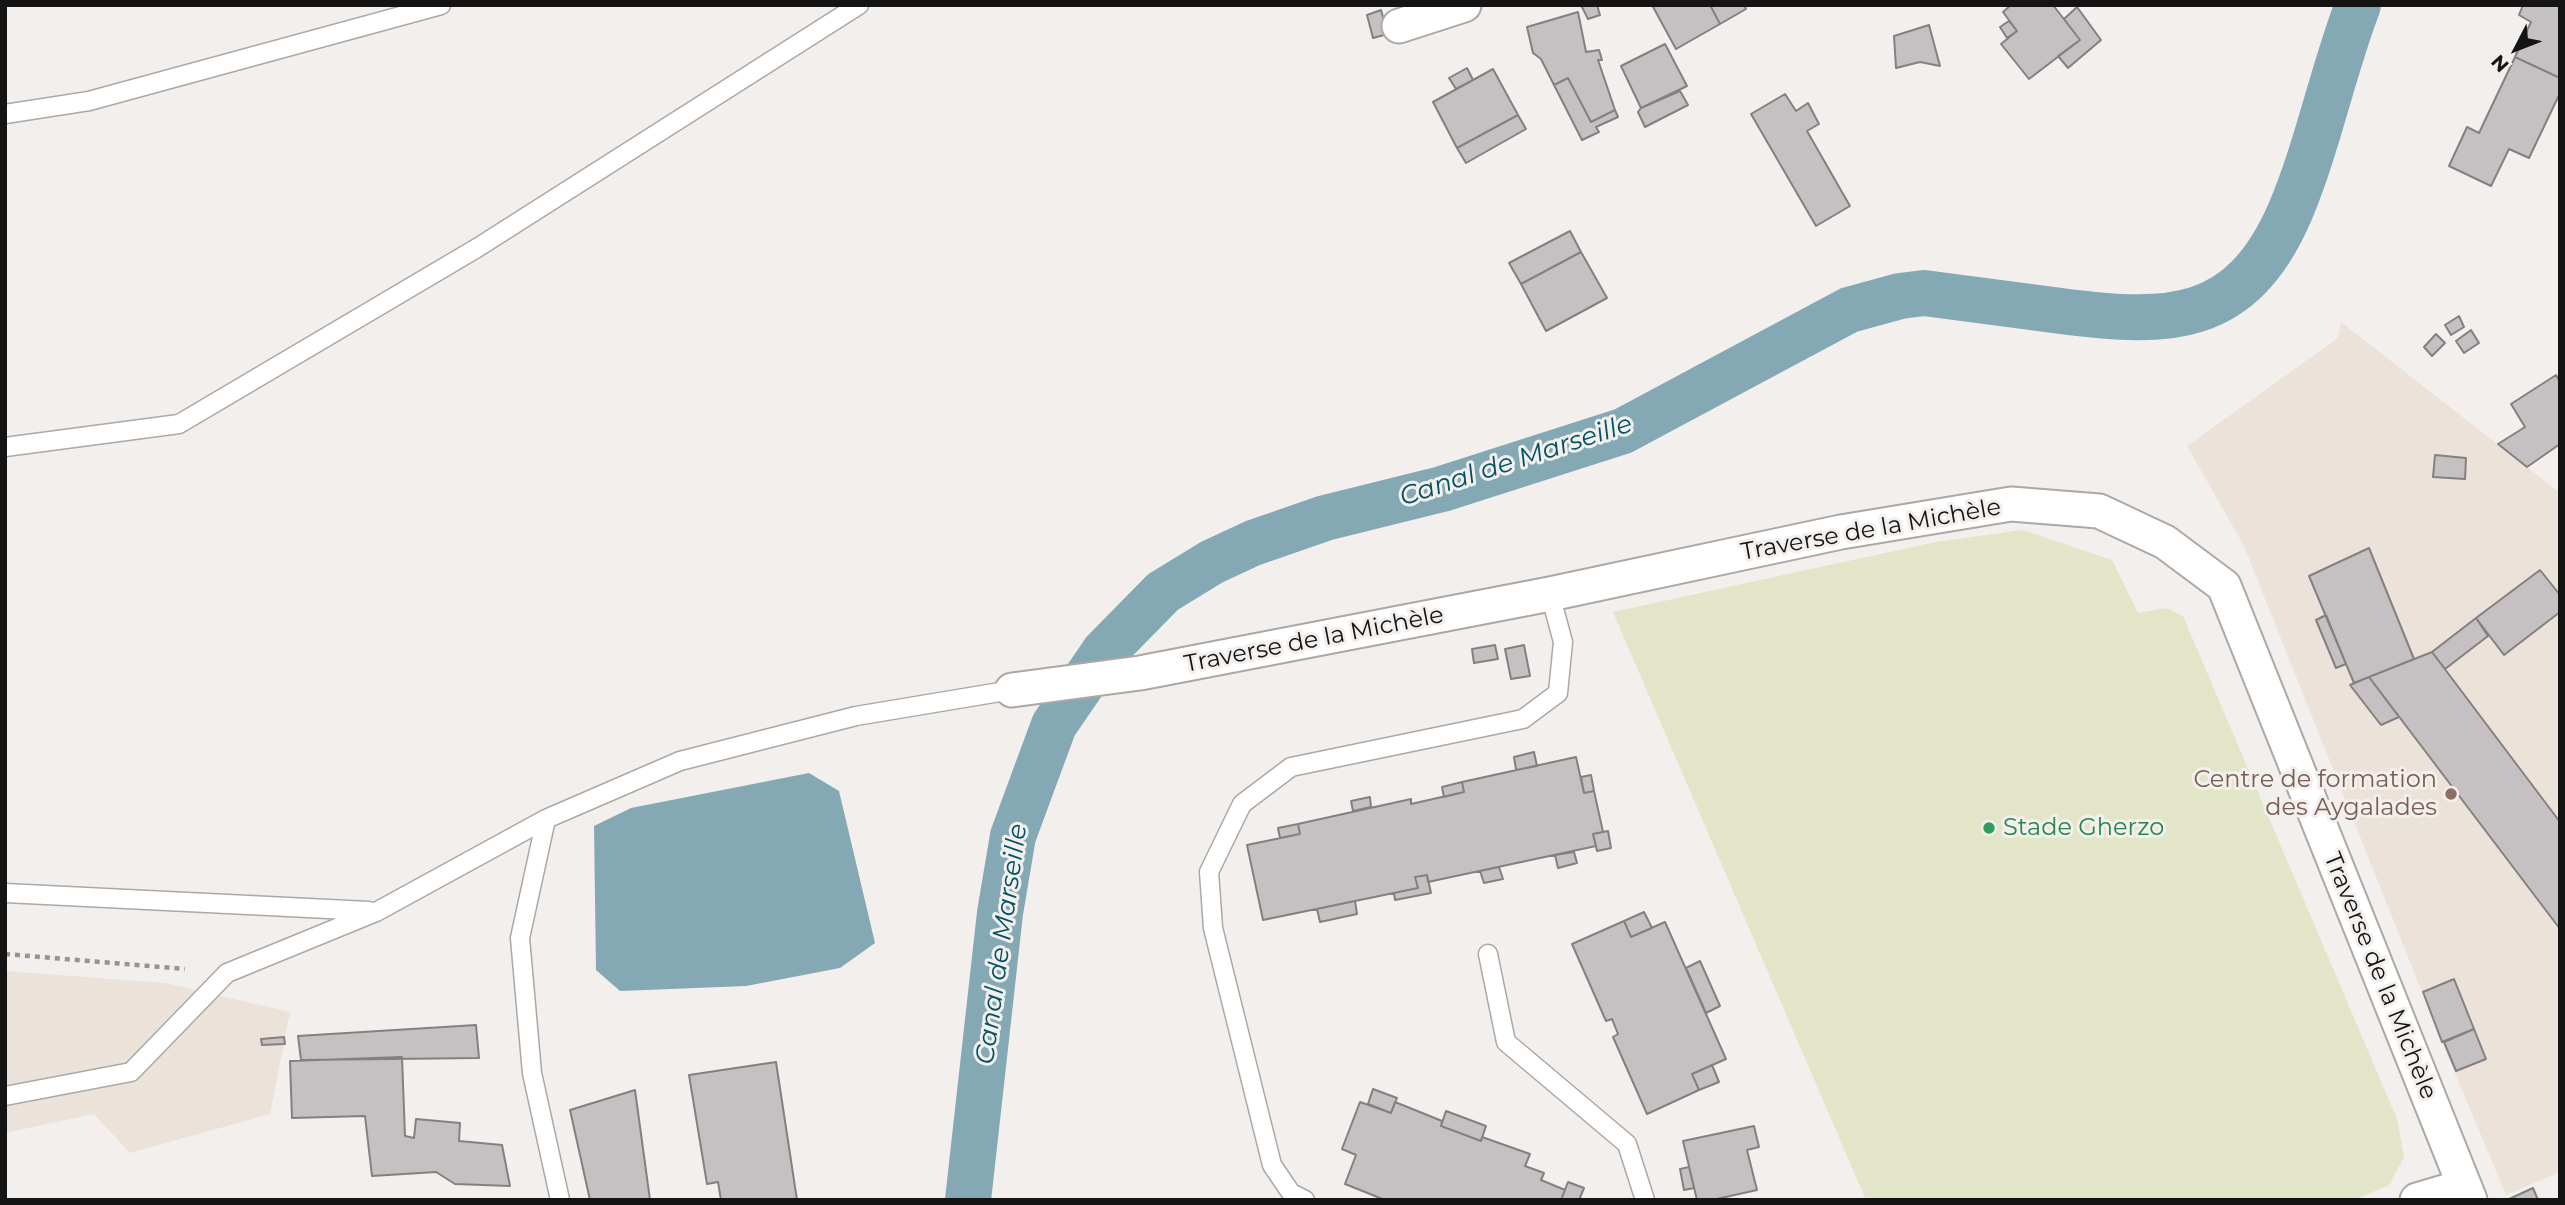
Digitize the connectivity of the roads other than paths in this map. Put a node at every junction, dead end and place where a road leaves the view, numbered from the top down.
1 (441, 5) edge
2 (859, 5) edge
3 (1464, 5) edge
4 (1399, 26) dead end
5 (5, 114) edge
6 (5, 447) edge
7 (1550, 594) junction
8 (1012, 690) joint
9 (546, 819) junction
10 (5, 893) edge
11 (376, 912) junction
12 (1488, 954) dead end
13 (5, 1096) edge
14 (2467, 1193) edge
15 (560, 1200) edge
16 (1305, 1200) edge
17 (1645, 1200) edge
18 (2417, 1200) edge

1 - 5 lane
2 - 6 lane
3 - 4 street
7 - 8 street, Traverse de la Michèle
7 - 14 street, Traverse de la Michèle
7 - 16 lane
8 - 9 lane
9 - 11 lane
9 - 15 lane
10 - 11 lane
11 - 13 lane
12 - 17 lane
14 - 18 street

